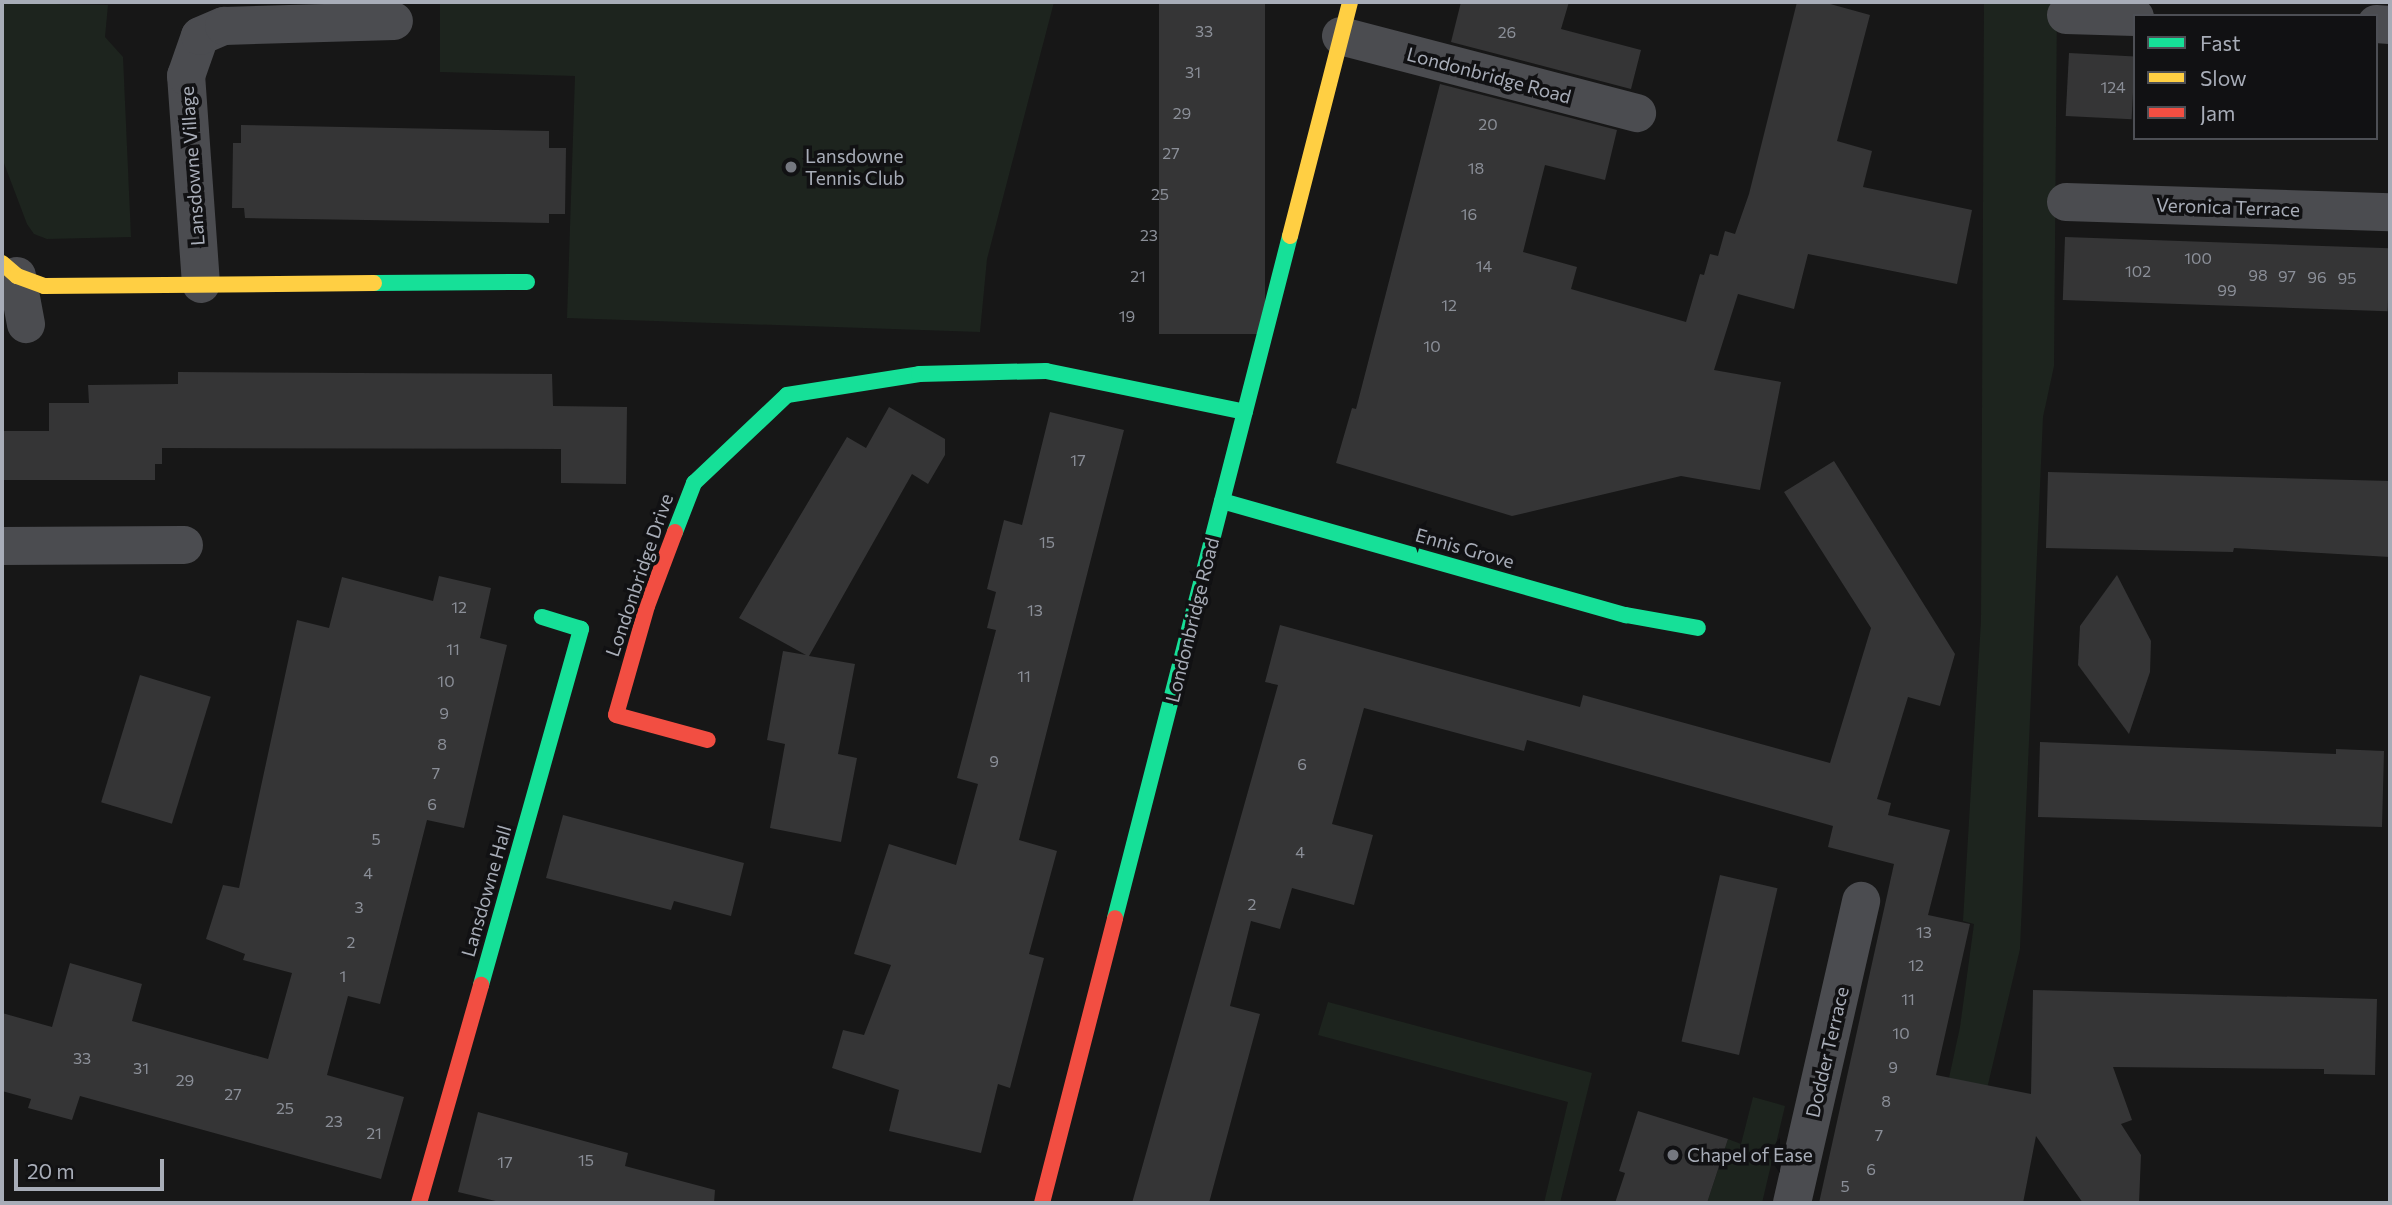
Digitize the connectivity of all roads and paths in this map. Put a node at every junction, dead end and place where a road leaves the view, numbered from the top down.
1 (2066, 15) dead end
2 (2133, 17) edge
3 (1346, 19) edge
4 (394, 21) dead end
5 (1637, 113) dead end
6 (2066, 202) dead end
7 (2390, 212) edge
8 (9, 269) edge
9 (527, 282) dead end
10 (201, 284) junction
11 (26, 324) dead end
12 (1245, 412) junction
13 (1222, 501) junction
14 (184, 545) dead end
15 (2, 546) edge
16 (542, 618) dead end
17 (1698, 628) dead end
18 (708, 740) dead end
19 (1861, 901) dead end
20 (1045, 1200) edge
21 (419, 1203) edge
22 (1792, 1203) edge

1 - 2 street
3 - 5 street, Londonbridge Road
3 - 12 street, Londonbridge Road
4 - 10 street, Lansdowne Village
6 - 7 street, Veronica Terrace
8 - 10 street
8 - 11 street
9 - 10 street
12 - 13 street, Londonbridge Road
12 - 18 street, Londonbridge Drive
13 - 17 street, Ennis Grove
13 - 20 street, Londonbridge Road
14 - 15 street
16 - 21 street, Lansdowne Hall
19 - 22 street, Dodder Terrace

